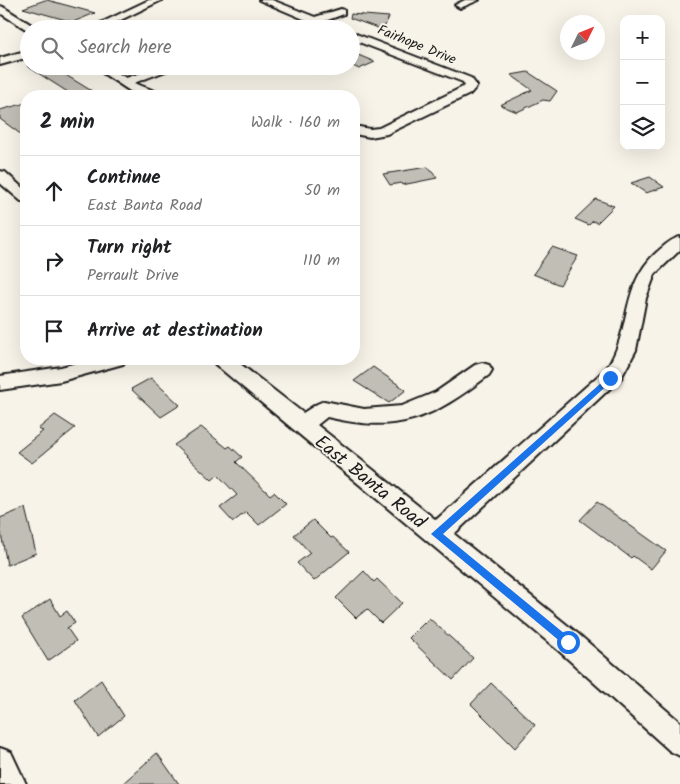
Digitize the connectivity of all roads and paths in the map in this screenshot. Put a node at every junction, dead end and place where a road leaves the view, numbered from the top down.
1 (8, 0) edge
2 (157, 0) edge
3 (264, 0) edge
4 (474, 0) edge
5 (0, 3) edge
6 (460, 5) dead end
7 (0, 9) edge
8 (341, 12) dead end
9 (113, 20) edge
10 (314, 20) joint
11 (20, 21) edge
12 (360, 38) edge
13 (20, 56) edge
14 (0, 62) edge
15 (111, 75) edge
16 (148, 75) edge
17 (124, 83) junction
18 (141, 90) edge
19 (360, 131) edge
20 (0, 175) edge
21 (20, 193) edge
22 (680, 242) edge
23 (94, 365) edge
24 (229, 365) edge
25 (482, 370) dead end
26 (0, 383) edge
27 (302, 425) junction
28 (436, 534) junction
29 (680, 741) edge
30 (0, 763) edge
31 (11, 784) edge

1 - 5 street
2 - 9 street
3 - 10 street
4 - 6 street
7 - 11 street
8 - 10 street
12 - 19 street, Fairhope Drive
13 - 14 street
15 - 17 street
16 - 17 street
17 - 18 street
20 - 21 street
22 - 28 street
23 - 26 street
24 - 27 street, East Banta Road
25 - 27 street
27 - 28 street, East Banta Road
28 - 29 street, East Banta Road
30 - 31 street

